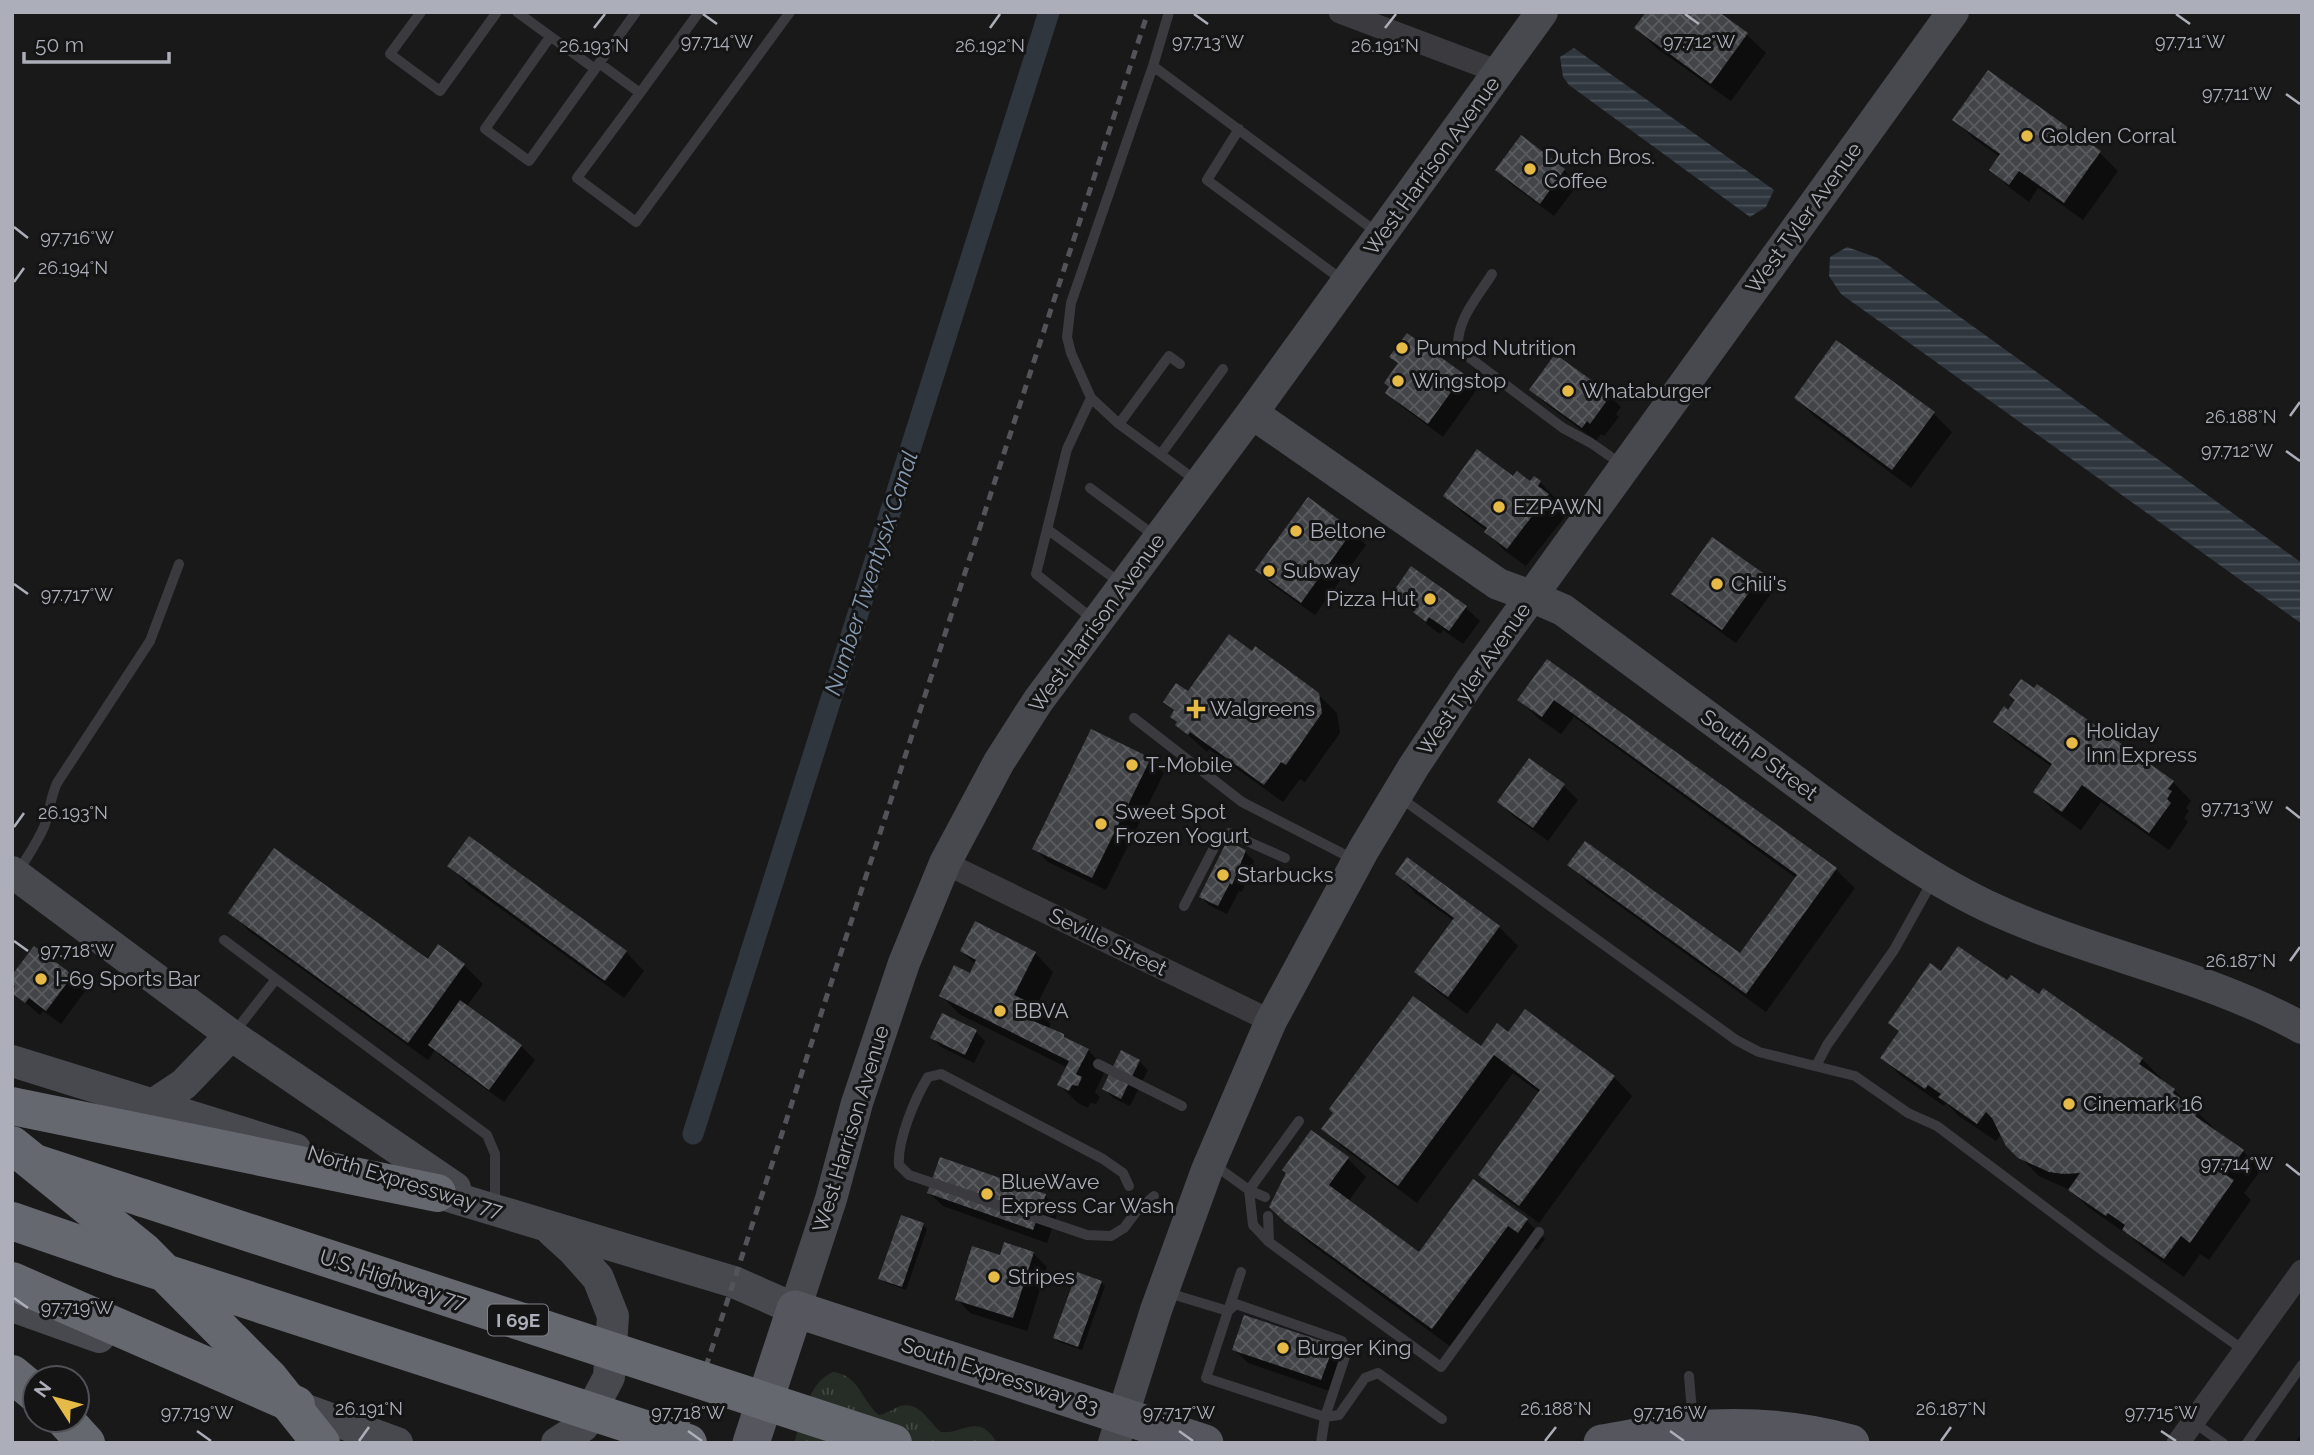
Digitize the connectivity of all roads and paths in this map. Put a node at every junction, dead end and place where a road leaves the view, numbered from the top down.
1 (421, 12) edge
2 (498, 12) edge
3 (517, 12) edge
4 (636, 12) edge
5 (699, 12) edge
6 (790, 12) edge
7 (1169, 12) edge
8 (1340, 12) edge
9 (1542, 12) edge
10 (1953, 12) edge
11 (550, 37) junction
12 (597, 66) junction
13 (1153, 66) junction
14 (1499, 72) junction
15 (640, 93) junction
16 (1240, 129) junction
17 (1381, 236) junction
18 (1492, 274) dead end
19 (1347, 283) junction
20 (1180, 364) dead end
21 (1223, 369) dead end
22 (1157, 374) junction
23 (1167, 381) dead end
24 (1142, 393) junction
25 (1091, 398) junction
26 (1153, 401) dead end
27 (1129, 410) junction
28 (1252, 414) junction
29 (1140, 418) dead end
30 (1119, 424) junction
31 (1161, 454) junction
32 (1625, 466) junction
33 (1200, 484) junction
34 (1090, 488) dead end
35 (1047, 529) junction
36 (1160, 539) junction
37 (179, 564) dead end
38 (1124, 586) junction
39 (1531, 596) junction
40 (1097, 622) junction
41 (1134, 718) dead end
42 (1397, 795) junction
43 (1284, 858) dead end
44 (1357, 861) junction
45 (945, 863) junction
46 (14, 873) edge
47 (1935, 878) junction
48 (1184, 906) dead end
49 (224, 940) dead end
50 (276, 979) junction
51 (1270, 1021) junction
52 (2302, 1028) edge
53 (232, 1035) junction
54 (12, 1061) edge
55 (1098, 1064) dead end
56 (1816, 1066) junction
57 (155, 1104) junction
58 (12, 1106) edge
59 (1182, 1106) dead end
60 (1299, 1121) dead end
61 (12, 1145) edge
62 (12, 1156) edge
63 (1211, 1162) junction
64 (1129, 1185) dead end
65 (1250, 1189) junction
66 (437, 1193) junction
67 (1154, 1196) dead end
68 (1265, 1197) dead end
69 (489, 1208) junction
70 (1268, 1216) dead end
71 (12, 1221) edge
72 (547, 1227) junction
73 (1539, 1232) dead end
74 (1269, 1242) junction
75 (2302, 1271) edge
76 (1241, 1272) dead end
77 (12, 1281) edge
78 (1163, 1291) junction
79 (12, 1306) edge
80 (794, 1309) junction
81 (1228, 1311) junction
82 (2245, 1350) junction
83 (2302, 1365) edge
84 (1689, 1376) dead end
85 (1325, 1417) junction
86 (1442, 1419) dead end
87 (2193, 1422) junction
88 (320, 1429) edge
89 (1118, 1429) edge
90 (1693, 1429) junction
91 (397, 1443) edge
92 (557, 1443) edge
93 (688, 1443) edge
94 (751, 1443) edge
95 (893, 1443) edge
96 (1205, 1443) edge
97 (1321, 1443) edge
98 (1602, 1443) edge
99 (1851, 1443) edge
100 (2178, 1443) edge
101 (2223, 1443) edge
102 (2247, 1443) edge

1 - 2 lane
3 - 11 lane
4 - 12 lane
5 - 15 lane
6 - 15 lane
7 - 13 lane
8 - 14 street
9 - 14 main road, West Harrison Avenue
10 - 32 main road, West Tyler Avenue
11 - 12 lane
11 - 12 lane
12 - 15 lane
13 - 16 lane
13 - 25 lane
14 - 17 main road, West Harrison Avenue
16 - 17 lane
16 - 19 lane
17 - 19 main road, West Harrison Avenue
18 - 32 lane
19 - 28 main road, West Harrison Avenue
20 - 22 lane
21 - 31 lane
22 - 23 lane
22 - 24 lane
24 - 26 lane
24 - 27 lane
25 - 30 lane
25 - 35 lane
27 - 29 lane
27 - 30 lane
28 - 33 main road, West Harrison Avenue
28 - 39 main road, South P Street
30 - 31 lane
31 - 33 lane
32 - 39 main road, West Tyler Avenue
33 - 36 main road, West Harrison Avenue
34 - 36 lane
35 - 38 lane
35 - 40 lane
36 - 38 main road, West Harrison Avenue
37 - 46 lane
38 - 40 main road, West Harrison Avenue
39 - 42 main road, West Tyler Avenue
39 - 47 main road, South P Street
40 - 45 main road, West Harrison Avenue
41 - 44 lane
42 - 44 main road, West Tyler Avenue
42 - 56 lane
43 - 48 lane
44 - 51 main road, West Tyler Avenue
45 - 51 street, Seville Street
45 - 80 main road, West Harrison Avenue
46 - 53 main road
47 - 52 main road, South P Street
47 - 56 lane
49 - 50 lane
50 - 53 lane
50 - 69 lane
51 - 63 main road, West Tyler Avenue
53 - 57 main road
53 - 69 main road
54 - 57 main road, North Expressway 77
55 - 59 lane
56 - 82 lane
57 - 66 main road, North Expressway 77
58 - 66 highway
60 - 65 lane
61 - 88 highway, bridge
62 - 95 highway, U.S. Highway 77 / I 69E, bridge
63 - 65 lane
63 - 78 main road, West Tyler Avenue
64 - 67 lane
65 - 68 lane
65 - 74 lane
66 - 69 main road, North Expressway 77
69 - 72 main road, North Expressway 77
70 - 74 lane
71 - 93 highway, bridge
72 - 80 main road, North Expressway 77
72 - 92 main road
73 - 74 lane
75 - 82 street
76 - 81 lane
77 - 88 highway
78 - 81 lane
78 - 89 main road, West Tyler Avenue
79 - 88 main road
80 - 89 main road, South Expressway 83
80 - 94 main road
81 - 85 lane
81 - 85 lane
82 - 87 street
83 - 102 lane
84 - 90 lane
85 - 86 lane
85 - 97 lane
87 - 100 street
87 - 101 lane
88 - 91 main road
89 - 96 main road, South Expressway 83
90 - 98 main road
90 - 99 main road

